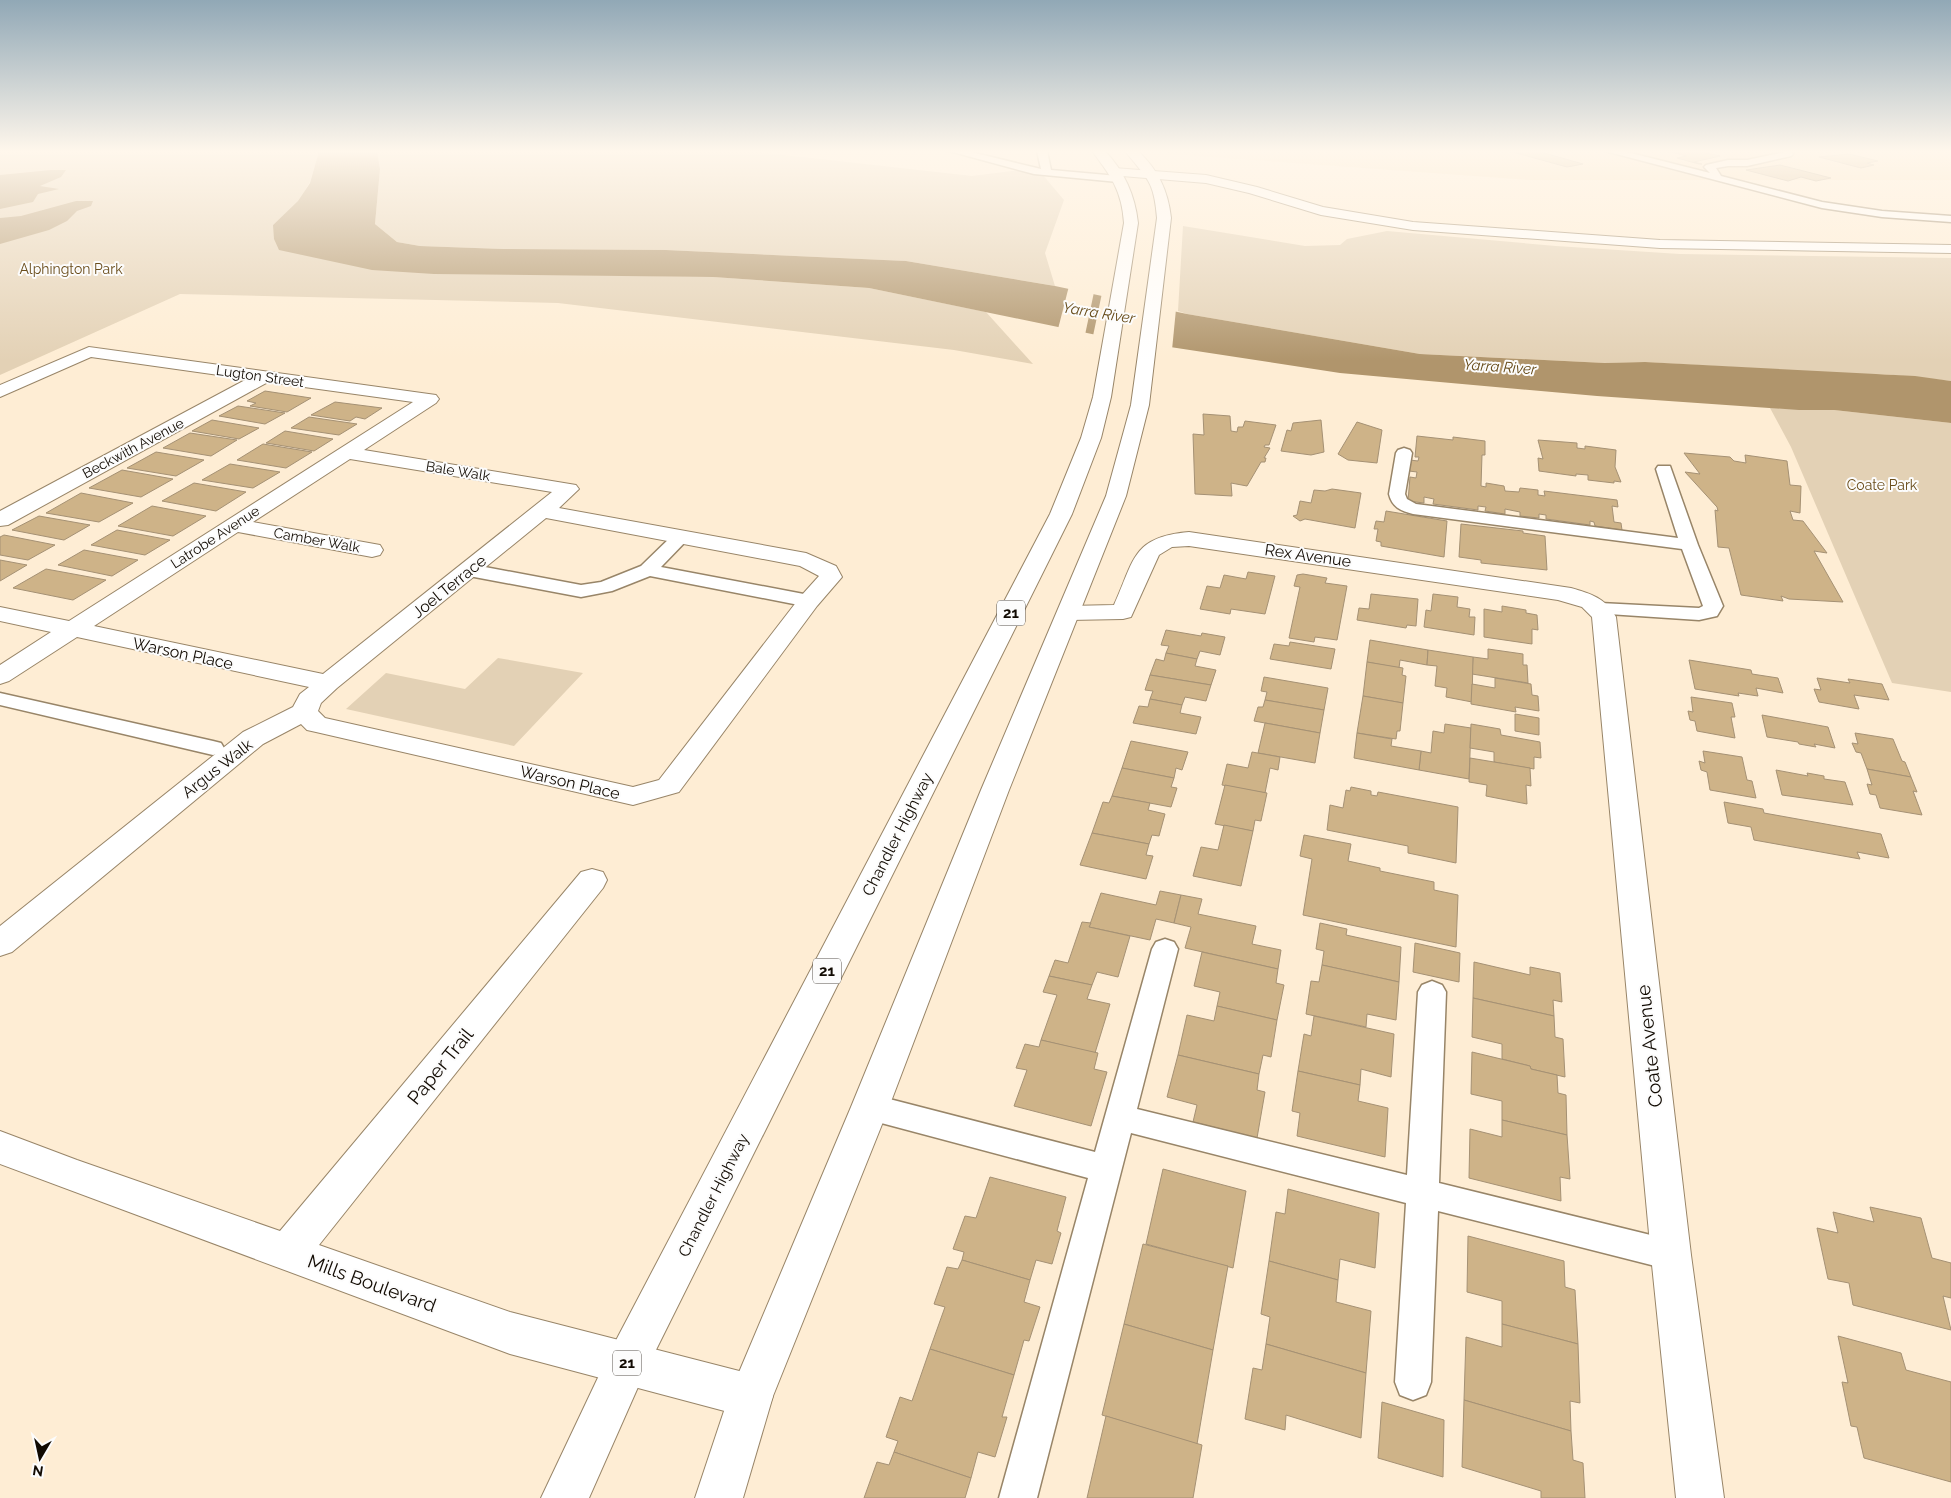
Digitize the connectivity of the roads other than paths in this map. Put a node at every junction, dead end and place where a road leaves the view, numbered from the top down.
1 (1131, 221) edge
2 (1164, 221) edge
3 (1382, 221) edge
4 (1951, 249) edge
5 (266, 376) junction
6 (0, 392) edge
7 (430, 399) joint
8 (346, 453) junction
9 (1404, 453) dead end
10 (1664, 469) dead end
11 (569, 489) joint
12 (542, 511) junction
13 (0, 520) edge
14 (233, 525) junction
15 (681, 537) junction
16 (1689, 545) junction
17 (372, 550) dead end
18 (469, 570) junction
19 (648, 570) junction
20 (809, 602) junction
21 (1594, 605) junction
22 (1069, 613) junction
23 (0, 614) edge
24 (74, 630) junction
25 (0, 676) edge
26 (328, 683) junction
27 (0, 699) edge
28 (304, 712) junction
29 (212, 748) dead end
30 (136, 832) junction
31 (592, 880) dead end
32 (0, 944) edge
33 (1165, 948) dead end
34 (0, 957) edge
35 (1432, 992) dead end
36 (870, 1107) junction
37 (1120, 1117) junction
38 (0, 1147) edge
39 (1106, 1169) junction
40 (1423, 1193) junction
41 (288, 1252) junction
42 (1671, 1255) junction
43 (627, 1364) junction
44 (1413, 1382) dead end
45 (751, 1396) junction
46 (565, 1498) edge
47 (720, 1498) edge
48 (1018, 1498) edge
49 (1700, 1498) edge

1 - 43 street, Chandler Highway / 21
2 - 22 street
3 - 4 street
5 - 6 street, Lugton Street
5 - 7 street, Lugton Street
5 - 13 street, Beckwith Avenue
7 - 8 street, Latrobe Avenue
8 - 11 street, Bale Walk
8 - 14 street, Latrobe Avenue
9 - 16 lane
10 - 16 lane
11 - 12 street, Joel Terrace
12 - 15 street, Warson Place
12 - 18 street, Joel Terrace
14 - 17 street, Camber Walk
14 - 24 street, Latrobe Avenue
15 - 19 lane
15 - 20 street, Warson Place
16 - 21 lane
18 - 19 lane
18 - 26 street, Joel Terrace
19 - 20 lane
20 - 28 street, Warson Place
21 - 22 street, Rex Avenue
21 - 42 street, Coate Avenue
22 - 36 street
23 - 24 street, Warson Place
24 - 25 street, Latrobe Avenue
24 - 26 street, Warson Place
26 - 28 street
27 - 29 lane
28 - 30 street, Argus Walk
30 - 32 street, Argus Walk
30 - 34 street, Argus Walk
31 - 41 street, Paper Trail
33 - 37 lane
35 - 40 lane
36 - 39 lane
36 - 45 street
37 - 39 lane
37 - 40 lane
38 - 41 street, Mills Boulevard
39 - 48 lane
40 - 42 lane
40 - 44 lane
41 - 43 street, Mills Boulevard
42 - 49 street, Coate Avenue
43 - 45 street, Mills Boulevard
43 - 46 street, Chandler Highway / 21
45 - 47 street

